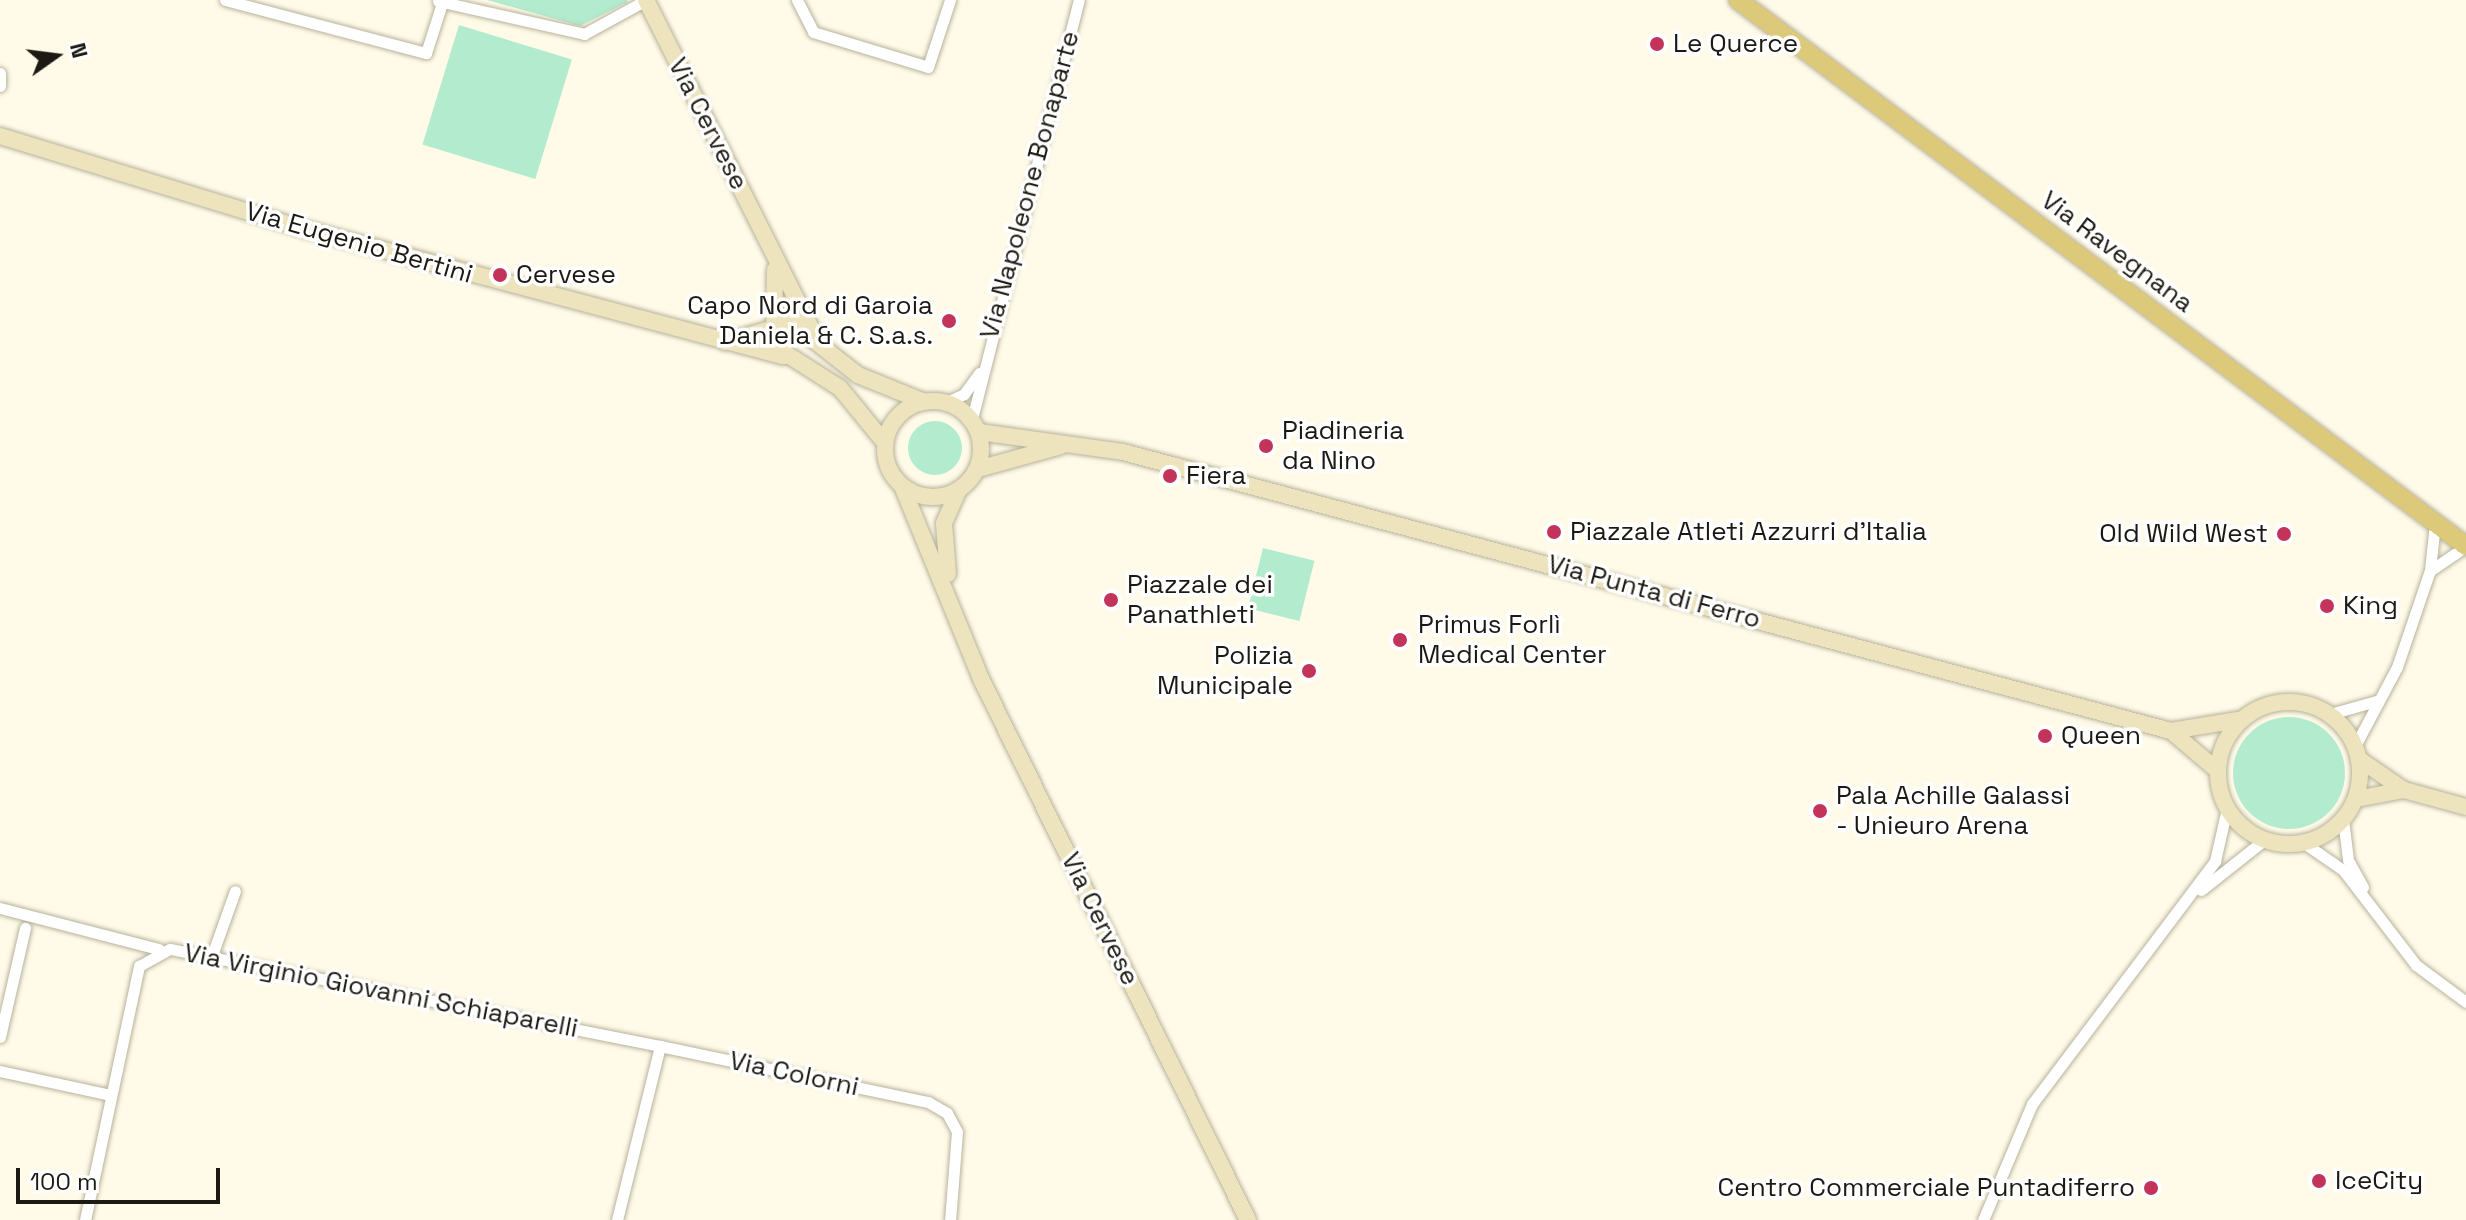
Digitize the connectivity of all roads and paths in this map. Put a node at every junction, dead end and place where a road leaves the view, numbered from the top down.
1 (225, 0) edge
2 (646, 0) edge
3 (797, 0) edge
4 (950, 0) edge
5 (1079, 0) edge
6 (1738, 0) edge
7 (441, 1) edge
8 (0, 73) edge
9 (0, 86) edge
10 (0, 136) edge
11 (771, 249) junction
12 (772, 327) junction
13 (817, 340) junction
14 (720, 343) junction
15 (783, 356) junction
16 (981, 369) junction
17 (922, 401) junction
18 (947, 402) junction
19 (976, 425) junction
20 (885, 443) junction
21 (1076, 443) junction
22 (978, 469) junction
23 (902, 486) junction
24 (959, 490) junction
25 (2435, 523) junction
26 (2466, 546) edge
27 (2430, 570) junction
28 (957, 615) junction
29 (2376, 701) junction
30 (2330, 714) junction
31 (2243, 718) junction
32 (2171, 731) junction
33 (2357, 752) junction
34 (2218, 771) junction
35 (2404, 790) junction
36 (2356, 799) junction
37 (2466, 807) edge
38 (2227, 808) junction
39 (2343, 819) junction
40 (2264, 840) junction
41 (2304, 843) junction
42 (235, 891) dead end
43 (0, 908) edge
44 (2178, 913) junction
45 (2380, 919) junction
46 (25, 928) dead end
47 (163, 950) junction
48 (211, 958) junction
49 (2466, 1002) edge
50 (0, 1037) edge
51 (660, 1046) junction
52 (0, 1071) edge
53 (110, 1095) junction
54 (85, 1220) edge
55 (617, 1220) edge
56 (950, 1220) edge
57 (1248, 1220) edge
58 (1983, 1220) edge

1 - 7 street
2 - 7 street
2 - 11 street, Via Cervese
3 - 4 street
5 - 16 street, Via Napoleone Bonaparte
6 - 25 main road, Via Ravegnana
8 - 9 street
10 - 14 street, Via Eugenio Bertini
11 - 12 street, Via Cervese
11 - 13 street, Via Cervese
12 - 13 street, Via Cervese
12 - 14 street
12 - 15 street
13 - 17 street, Via Cervese
14 - 15 street, Via Eugenio Bertini
15 - 20 street, Via Cervese
16 - 18 street, Via Napoleone Bonaparte
16 - 19 street, Via Napoleone Bonaparte
17 - 18 street, Via Cervese
17 - 20 street
18 - 19 street
19 - 21 street, Via Punta di Ferro
19 - 22 street
20 - 23 street, Via Cervese
21 - 22 street, Via Punta di Ferro
21 - 32 street, Via Punta di Ferro
22 - 24 street, Via Cervese
23 - 24 street
23 - 28 street, Via Cervese
24 - 28 street, Via Cervese
25 - 26 main road, Via Ravegnana
25 - 27 street
26 - 27 street
27 - 29 street
28 - 57 street, Via Cervese
29 - 30 street
29 - 33 street
30 - 31 street
30 - 33 street
31 - 32 street
31 - 34 street
32 - 34 street, Via Punta di Ferro
33 - 35 street
33 - 36 street
34 - 38 street
35 - 36 street
35 - 37 street
36 - 39 street
38 - 40 street
38 - 44 street
39 - 41 street
39 - 45 street
40 - 41 street
40 - 44 street
41 - 45 street
42 - 48 street
43 - 47 street
44 - 58 street
45 - 49 street
46 - 50 street
47 - 48 street, Via Virginio Giovanni Schiaparelli
47 - 53 street, Via Virginio Giovanni Schiaparelli
48 - 51 street, Via Virginio Giovanni Schiaparelli
51 - 55 street
51 - 56 street, Via Colorni
52 - 53 street
53 - 54 street, Via Virginio Giovanni Schiaparelli

